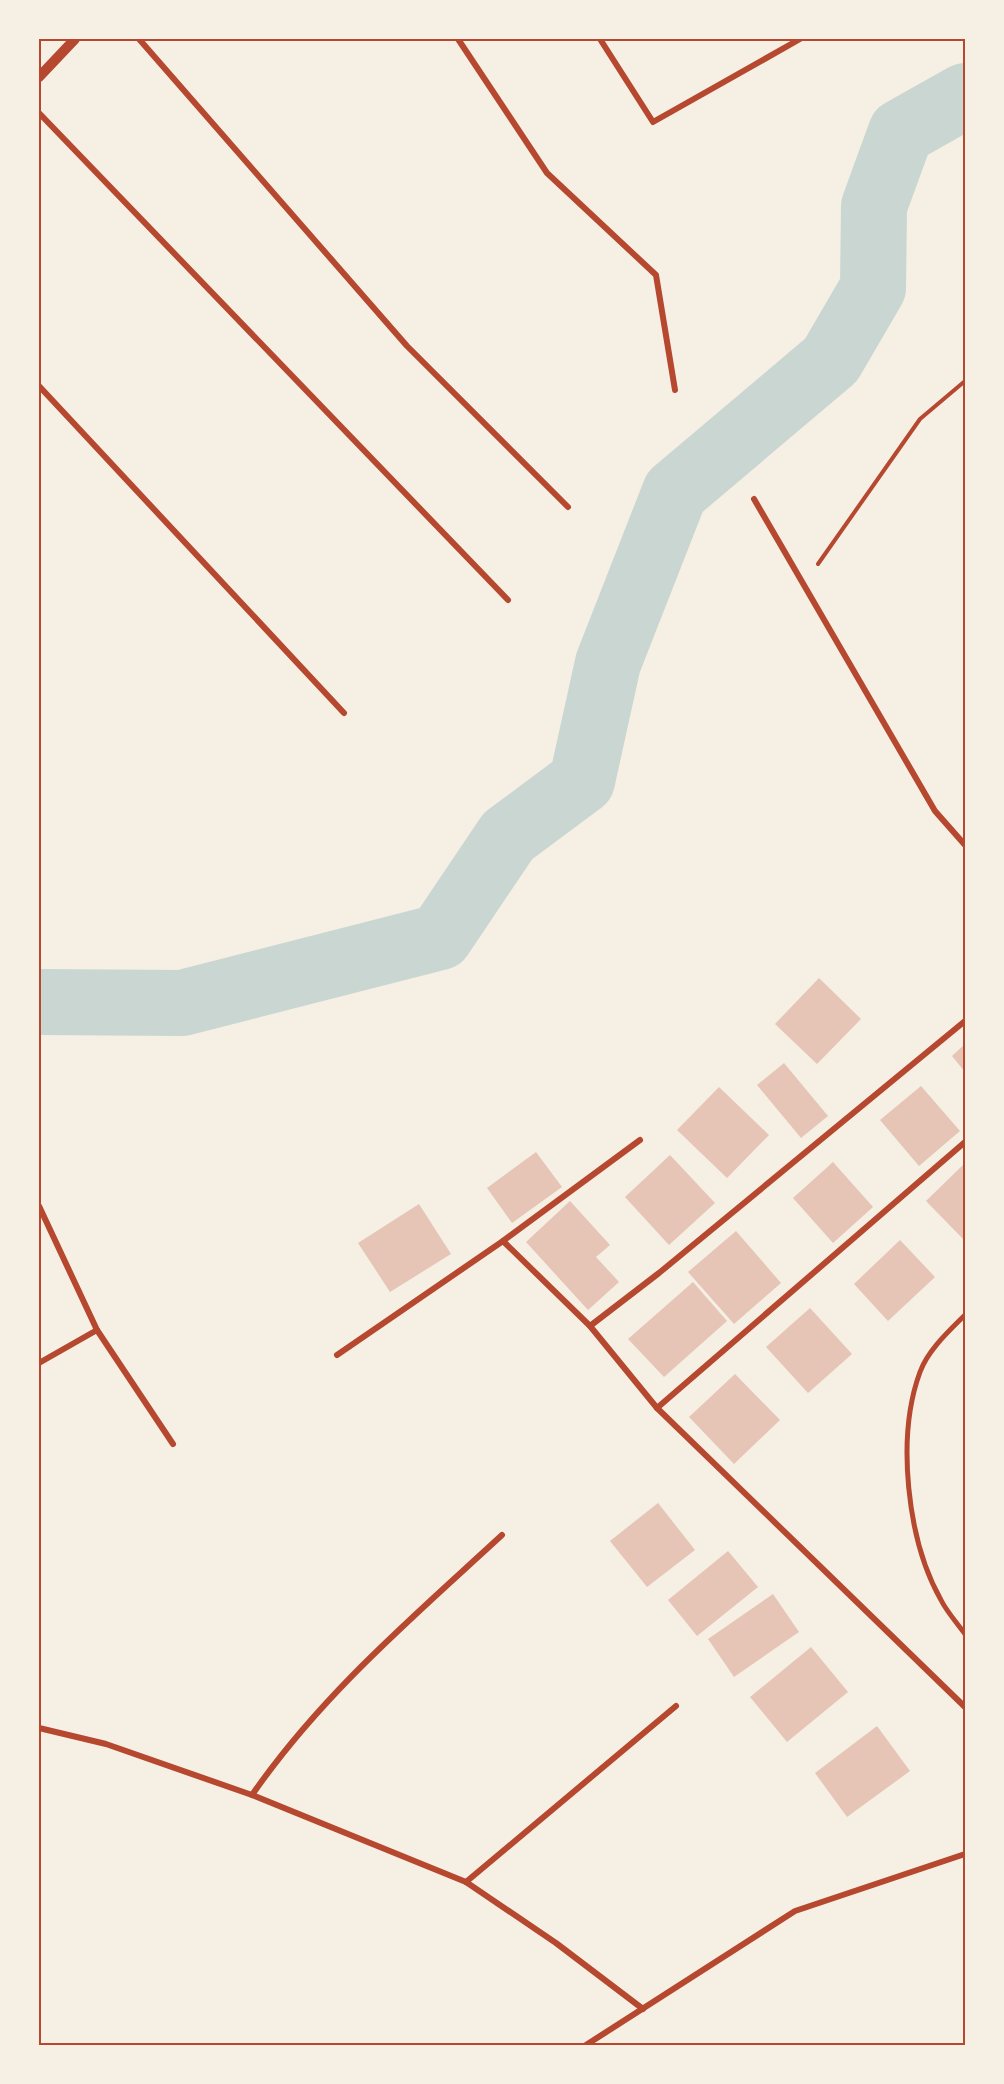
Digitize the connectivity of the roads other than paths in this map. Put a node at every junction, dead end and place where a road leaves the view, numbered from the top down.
1 (75, 39) edge
2 (139, 39) edge
3 (458, 39) edge
4 (600, 39) edge
5 (800, 39) edge
6 (39, 76) edge
7 (39, 113) edge
8 (39, 386) edge
9 (675, 390) dead end
10 (754, 499) dead end
11 (568, 507) dead end
12 (508, 600) dead end
13 (344, 713) dead end
14 (965, 845) edge
15 (965, 1021) edge
16 (640, 1140) dead end
17 (965, 1142) edge
18 (39, 1206) edge
19 (503, 1241) junction
20 (965, 1315) edge
21 (590, 1326) junction
22 (97, 1329) junction
23 (337, 1355) dead end
24 (39, 1363) edge
25 (657, 1408) junction
26 (173, 1444) dead end
27 (502, 1535) dead end
28 (965, 1634) edge
29 (676, 1706) dead end
30 (965, 1707) edge
31 (39, 1728) edge
32 (252, 1795) junction
33 (965, 1854) edge
34 (466, 1882) junction
35 (643, 2009) junction
36 (586, 2045) edge

1 - 6 street
2 - 11 street
3 - 9 street
4 - 5 street
7 - 12 street
8 - 13 street
10 - 14 street
15 - 21 street
16 - 19 street
17 - 25 street
18 - 22 street
19 - 21 street
19 - 23 street
20 - 28 street
21 - 25 street
22 - 24 street
22 - 26 street
25 - 30 street
27 - 32 street
29 - 34 street
31 - 32 street
32 - 34 street
33 - 35 street
34 - 35 street
35 - 36 street

